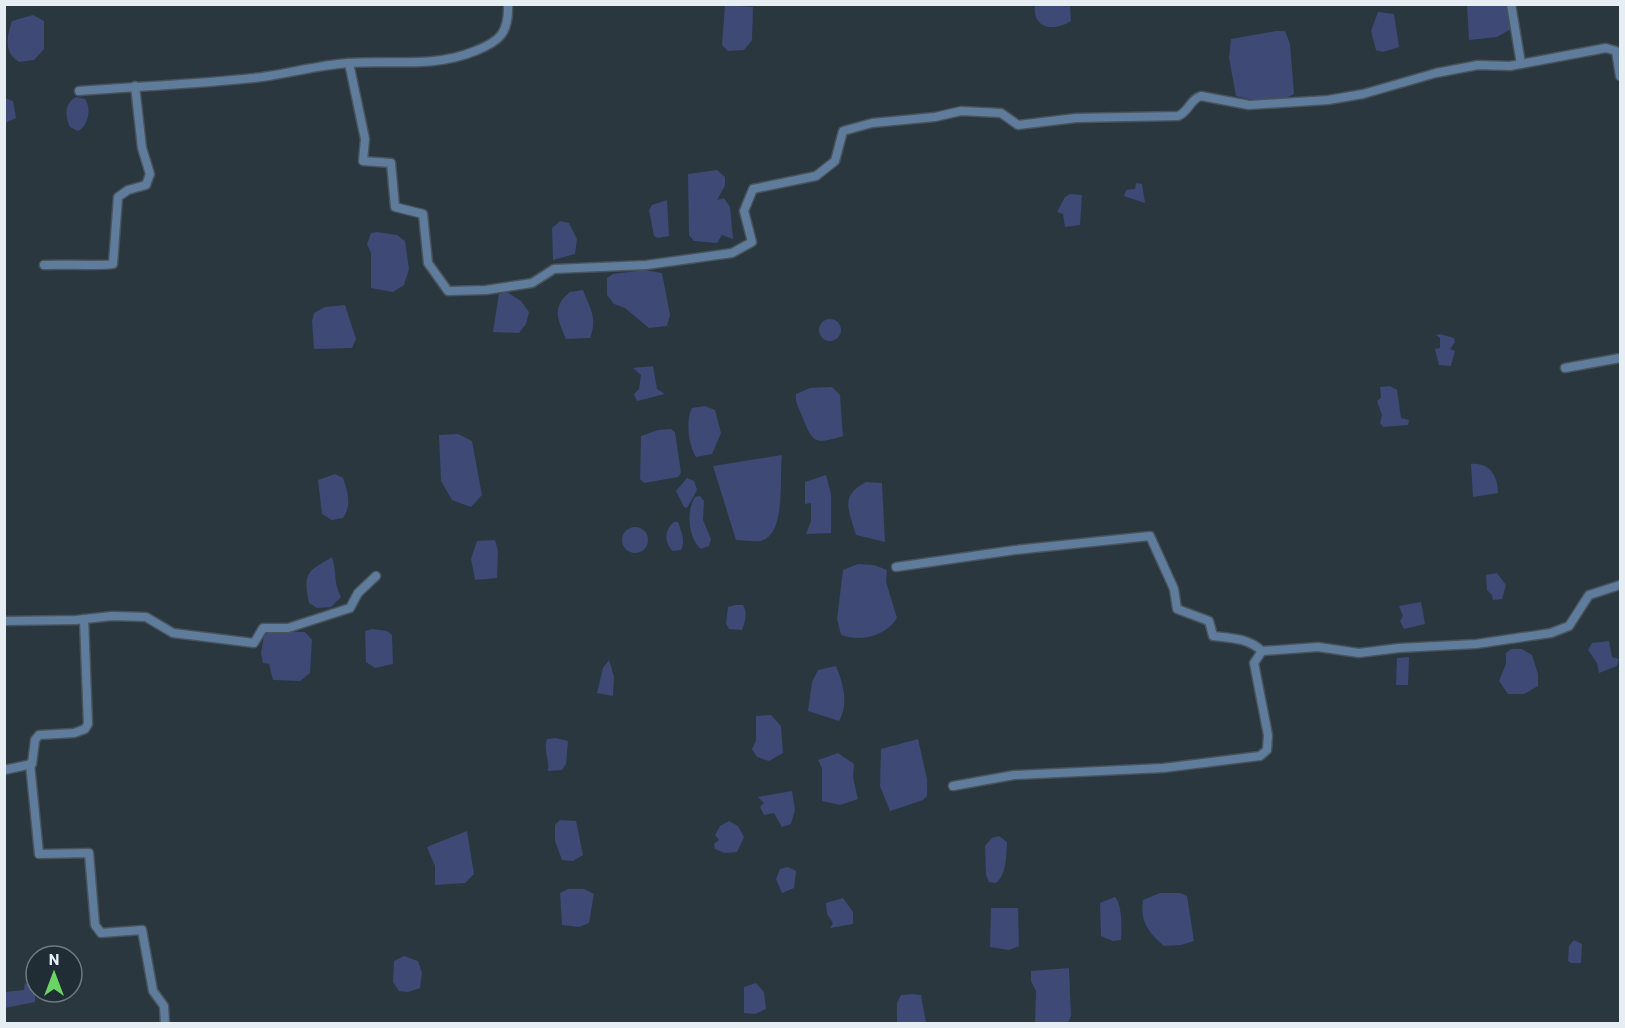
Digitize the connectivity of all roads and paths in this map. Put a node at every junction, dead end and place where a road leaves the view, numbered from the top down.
1 (508, 4) edge
2 (1511, 4) edge
3 (349, 63) junction
4 (1521, 64) junction
5 (1620, 76) edge
6 (135, 86) junction
7 (79, 91) dead end
8 (44, 265) dead end
9 (1620, 358) edge
10 (1565, 368) dead end
11 (896, 567) dead end
12 (376, 576) dead end
13 (1620, 585) edge
14 (84, 619) junction
15 (4, 621) edge
16 (1262, 651) junction
17 (30, 764) junction
18 (4, 770) edge
19 (953, 786) dead end
20 (165, 1023) edge

1 - 3 street
2 - 4 street
3 - 4 street
3 - 6 street
4 - 5 street
6 - 7 street
6 - 8 street
9 - 10 street
11 - 16 street
12 - 14 street
13 - 16 street
14 - 15 street
14 - 17 street
16 - 19 street
17 - 18 street
17 - 20 street

